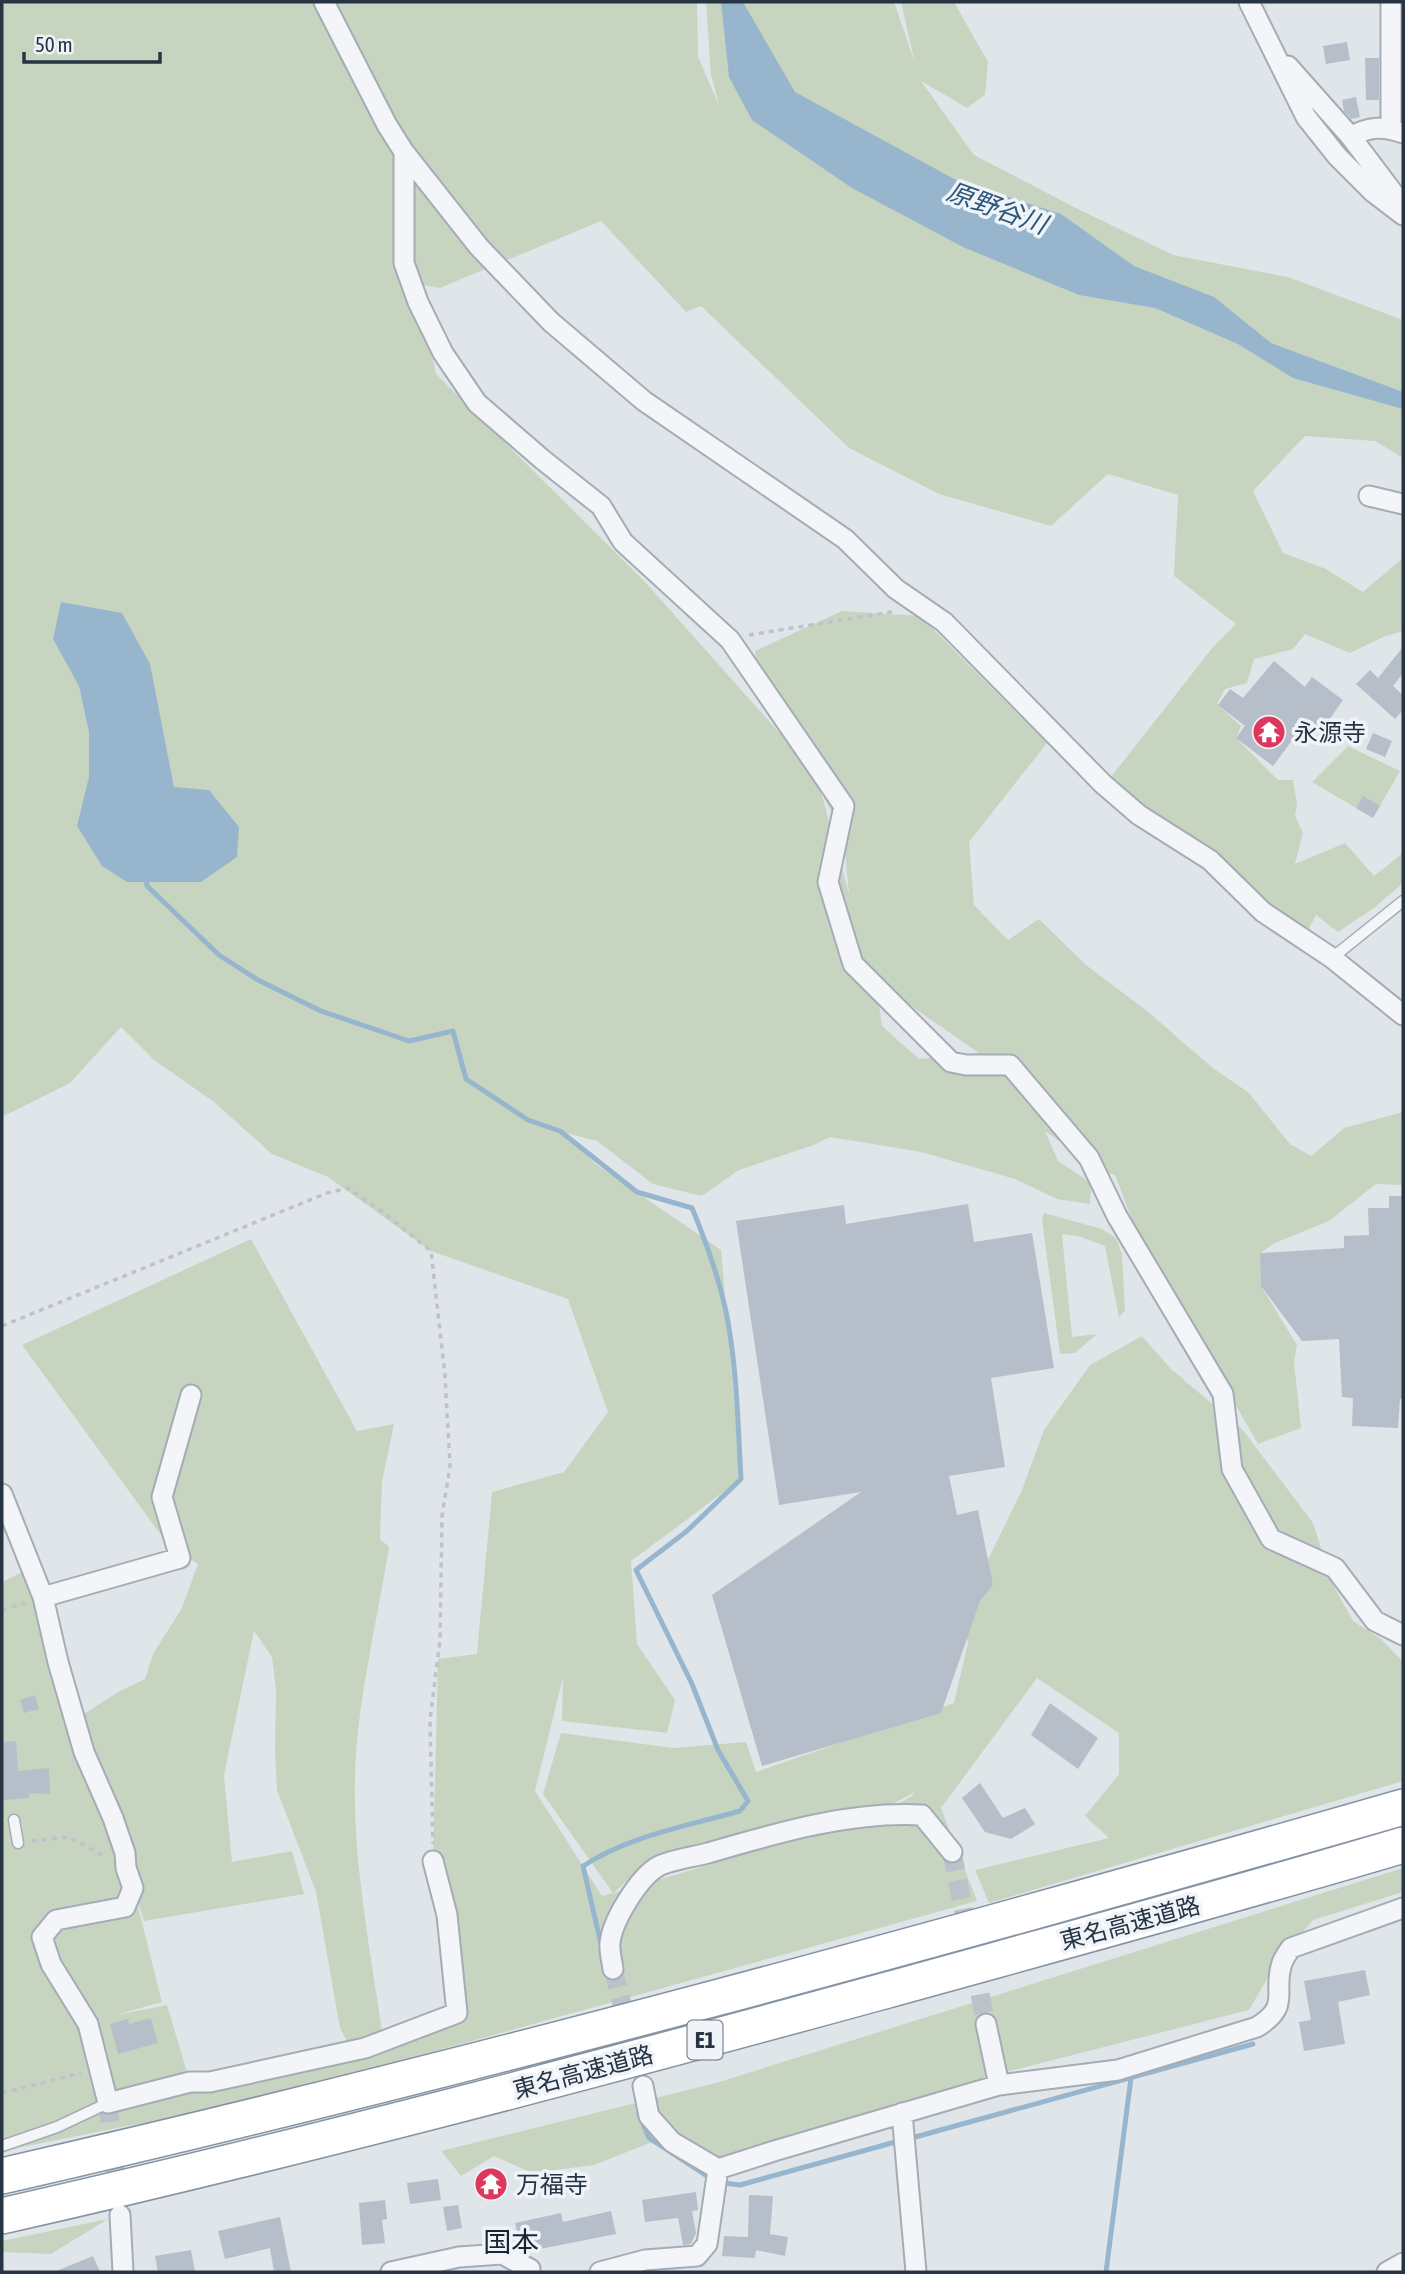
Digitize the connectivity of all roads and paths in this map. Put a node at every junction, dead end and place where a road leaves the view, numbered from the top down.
1 (324, 2) edge
2 (1249, 2) edge
3 (1391, 2) edge
4 (1271, 47) junction
5 (1397, 131) edge
6 (1351, 137) junction
7 (404, 152) junction
8 (1403, 206) edge
9 (1403, 215) edge
10 (1369, 496) dead end
11 (1403, 504) edge
12 (899, 611) dead end
13 (730, 640) junction
14 (1403, 901) edge
15 (1332, 958) junction
16 (1403, 1015) edge
17 (2, 1326) edge
18 (191, 1395) dead end
19 (2, 1494) edge
20 (43, 1597) junction
21 (2, 1610) edge
22 (1403, 1635) edge
23 (1403, 1807) edge
24 (14, 1820) dead end
25 (18, 1843) joint
26 (1403, 1845) edge
27 (952, 1852) tunnel mouth
28 (433, 1861) joint
29 (126, 1868) junction
30 (1403, 1908) edge
31 (613, 1969) tunnel mouth
32 (986, 2024) tunnel mouth
33 (99, 2069) junction
34 (999, 2085) junction
35 (643, 2086) tunnel mouth
36 (2, 2093) edge
37 (108, 2103) junction
38 (902, 2113) junction
39 (2, 2146) edge
40 (718, 2169) junction
41 (2, 2176) edge
42 (120, 2214) tunnel mouth
43 (2, 2216) edge
44 (1403, 2263) edge
45 (675, 2264) edge
46 (122, 2272) edge
47 (391, 2272) edge
48 (530, 2272) edge
49 (600, 2272) edge
50 (916, 2272) edge
51 (1387, 2272) edge

1 - 7 street
2 - 4 street
3 - 5 street
4 - 6 street
4 - 9 street
5 - 6 street
6 - 8 street
7 - 13 street
7 - 15 street
10 - 11 street
12 - 13 path
13 - 22 street
14 - 15 lane
15 - 16 street
17 - 28 path
18 - 20 street
19 - 20 street
20 - 21 path
20 - 29 street
23 - 41 highway, 東名高速道路 / E1
24 - 25 lane
25 - 29 path
26 - 43 highway, 東名高速道路 / E1
27 - 31 street
28 - 37 street
29 - 33 street
30 - 34 street
32 - 34 street
33 - 36 path
33 - 37 street
34 - 38 street
35 - 40 street
37 - 39 lane
38 - 40 street
38 - 50 street
40 - 45 street
42 - 46 street
44 - 51 street
45 - 49 street
47 - 48 street

